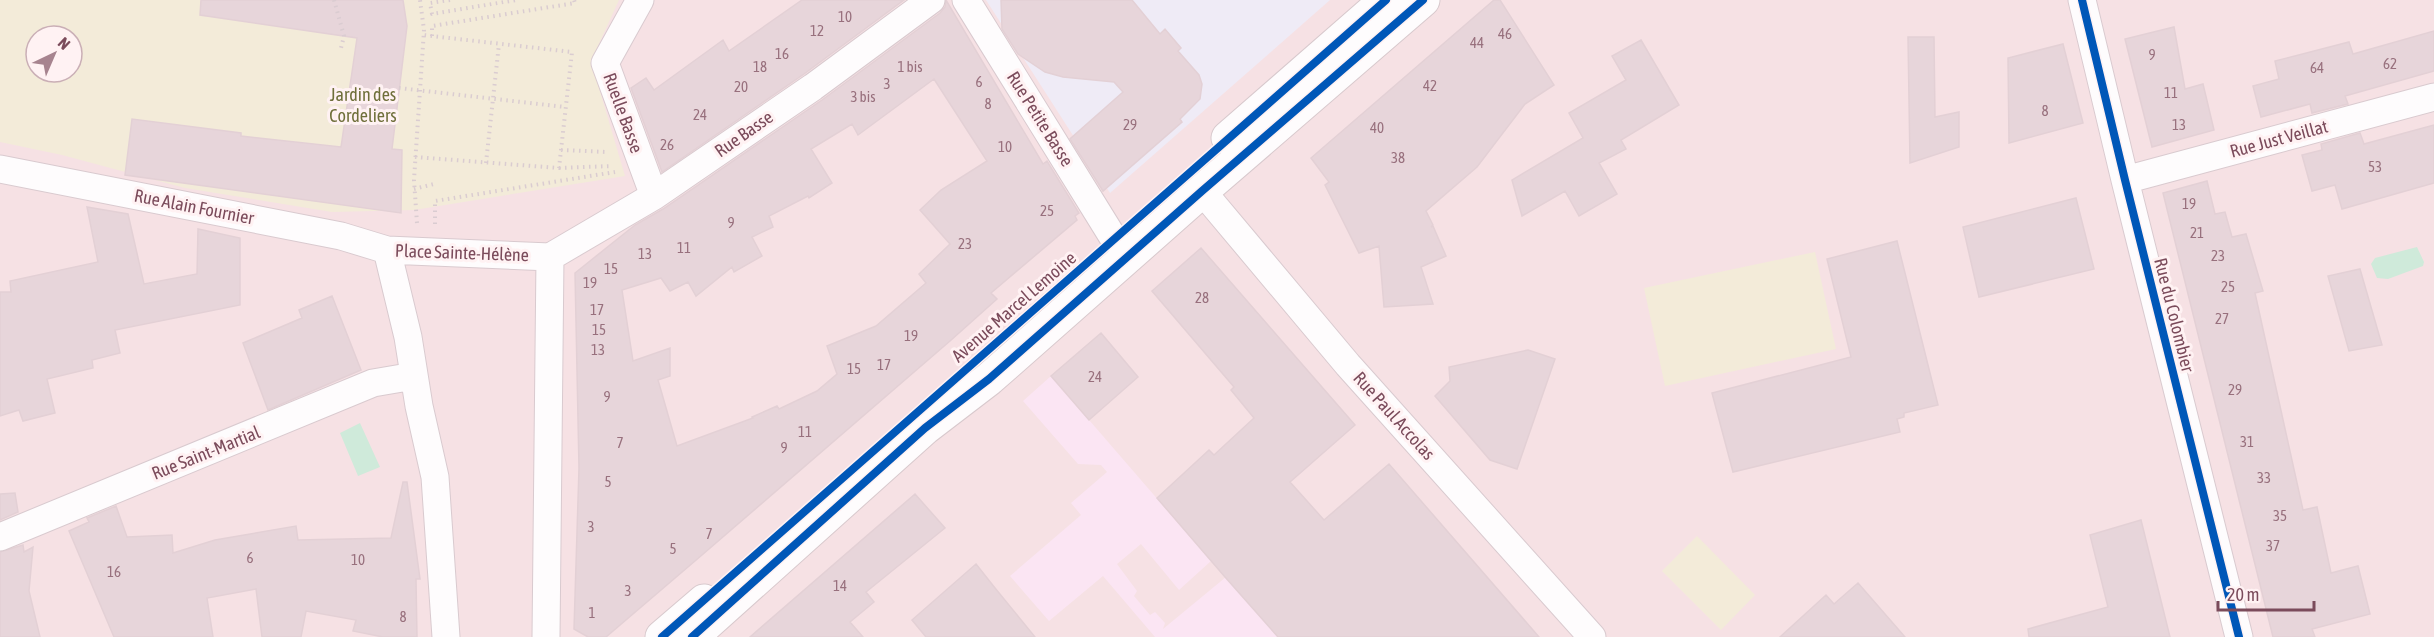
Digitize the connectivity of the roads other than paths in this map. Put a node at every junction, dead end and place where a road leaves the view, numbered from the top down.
1 (640, 0) edge
2 (931, 0) edge
3 (966, 0) edge
4 (1386, 0) edge
5 (1423, 0) edge
6 (2082, 0) edge
7 (2434, 97) edge
8 (0, 169) edge
9 (2125, 180) junction
10 (1202, 191) junction
11 (654, 196) junction
12 (1114, 238) junction
13 (387, 250) junction
14 (550, 257) junction
15 (982, 370) junction
16 (414, 376) junction
17 (898, 441) junction
18 (0, 537) edge
19 (446, 637) edge
20 (546, 637) edge
21 (662, 637) edge
22 (692, 637) edge
23 (1592, 637) edge
24 (2240, 637) edge

1 - 11 street, Ruelle Basse
2 - 11 street, Rue Basse
3 - 12 street, Rue Petite Basse
4 - 12 main road, Avenue Marcel Lemoine
5 - 10 main road, Avenue Marcel Lemoine
6 - 9 street, Rue du Colombier
7 - 9 street, Rue Just Veillat
8 - 13 street, Rue Alain Fournier
9 - 24 street, Rue du Colombier
10 - 15 main road, Avenue Marcel Lemoine
10 - 23 street, Rue Paul Accolas
11 - 14 street, Rue Basse
12 - 15 main road, Avenue Marcel Lemoine
13 - 14 street, Place Sainte-Hélène
13 - 16 street, Place Sainte-Hélène
14 - 20 street, Place Sainte-Hélène
15 - 17 main road, Avenue Marcel Lemoine
16 - 18 street, Rue Saint-Martial
16 - 19 street, Place Sainte-Hélène
17 - 21 main road, Avenue Marcel Lemoine
17 - 22 main road, Avenue Marcel Lemoine

